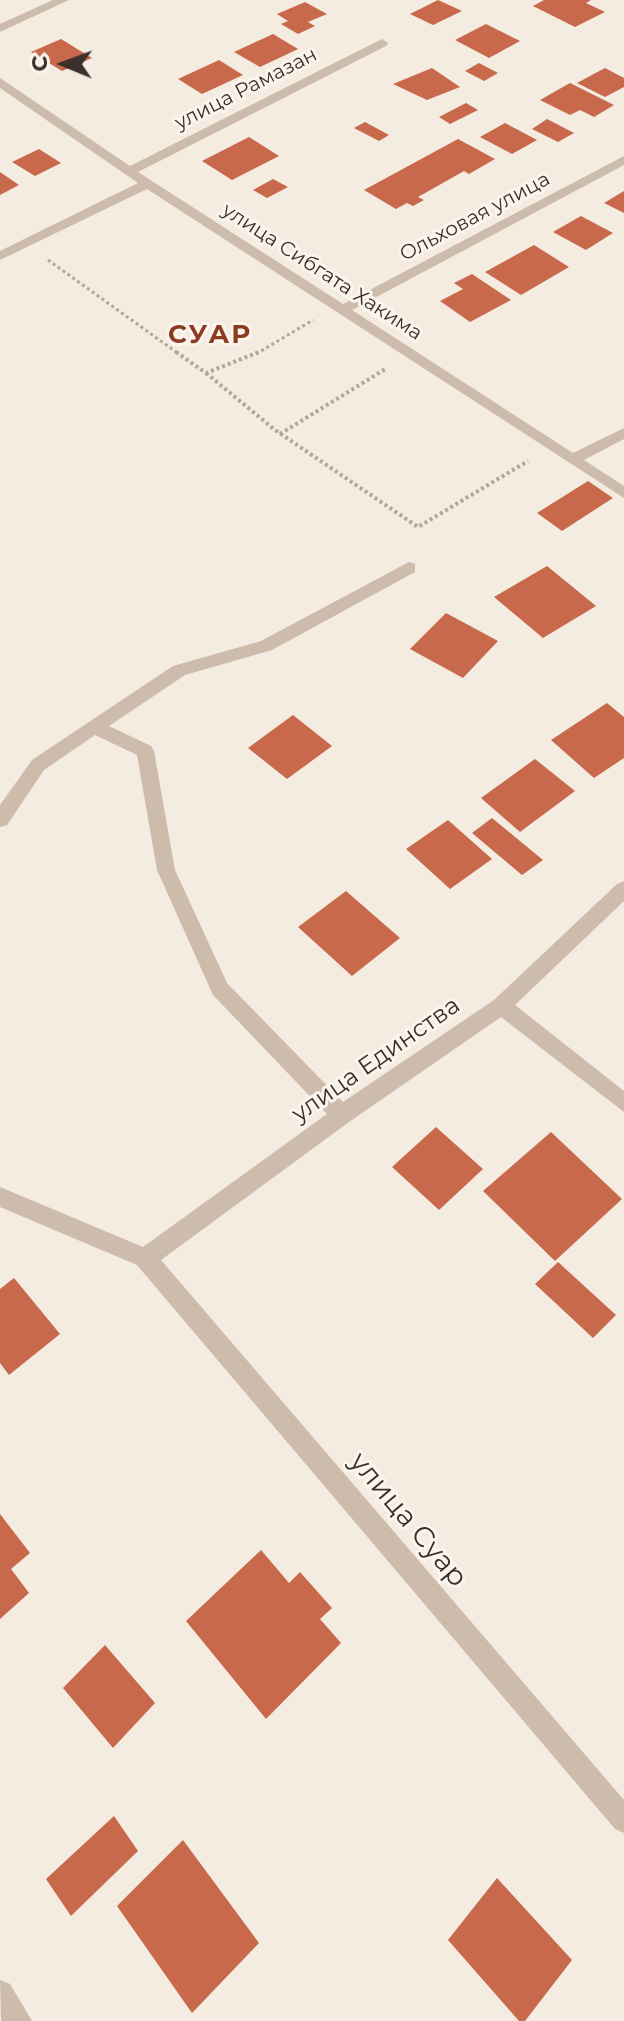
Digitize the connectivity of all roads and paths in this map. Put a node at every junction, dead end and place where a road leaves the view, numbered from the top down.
1 (63, 0) edge
2 (0, 28) edge
3 (382, 43) dead end
4 (0, 82) edge
5 (624, 160) edge
6 (129, 172) junction
7 (149, 183) junction
8 (25, 243) junction
9 (0, 256) edge
10 (330, 300) junction
11 (344, 309) junction
12 (391, 366) dead end
13 (206, 373) junction
14 (624, 433) edge
15 (280, 434) junction
16 (553, 446) junction
17 (574, 459) junction
18 (624, 493) edge
19 (409, 568) dead end
20 (94, 727) junction
21 (0, 820) edge
22 (624, 889) edge
23 (501, 1006) junction
24 (624, 1103) edge
25 (342, 1115) junction
26 (2, 1202) edge
27 (145, 1258) junction
28 (624, 1820) edge
29 (0, 1994) edge
30 (18, 2021) edge

1 - 2 street
3 - 6 street, улица Рамазан
4 - 6 street, улица Сибгата Хакима
5 - 11 street, Ольховая улица
6 - 7 street, улица Сибгата Хакима
7 - 8 street
7 - 10 street, улица Сибгата Хакима
8 - 9 street
8 - 13 path
10 - 11 street, улица Сибгата Хакима
10 - 13 path
11 - 16 street, улица Сибгата Хакима
12 - 15 path
13 - 15 path
14 - 17 street
15 - 16 path
16 - 17 street, улица Сибгата Хакима
17 - 18 street, улица Сибгата Хакима
19 - 20 street
20 - 21 street
20 - 25 street
22 - 23 street, улица Единства
23 - 24 street
23 - 25 street, улица Единства
25 - 27 street, улица Единства
26 - 27 street
27 - 28 street, улица Суар
29 - 30 street

